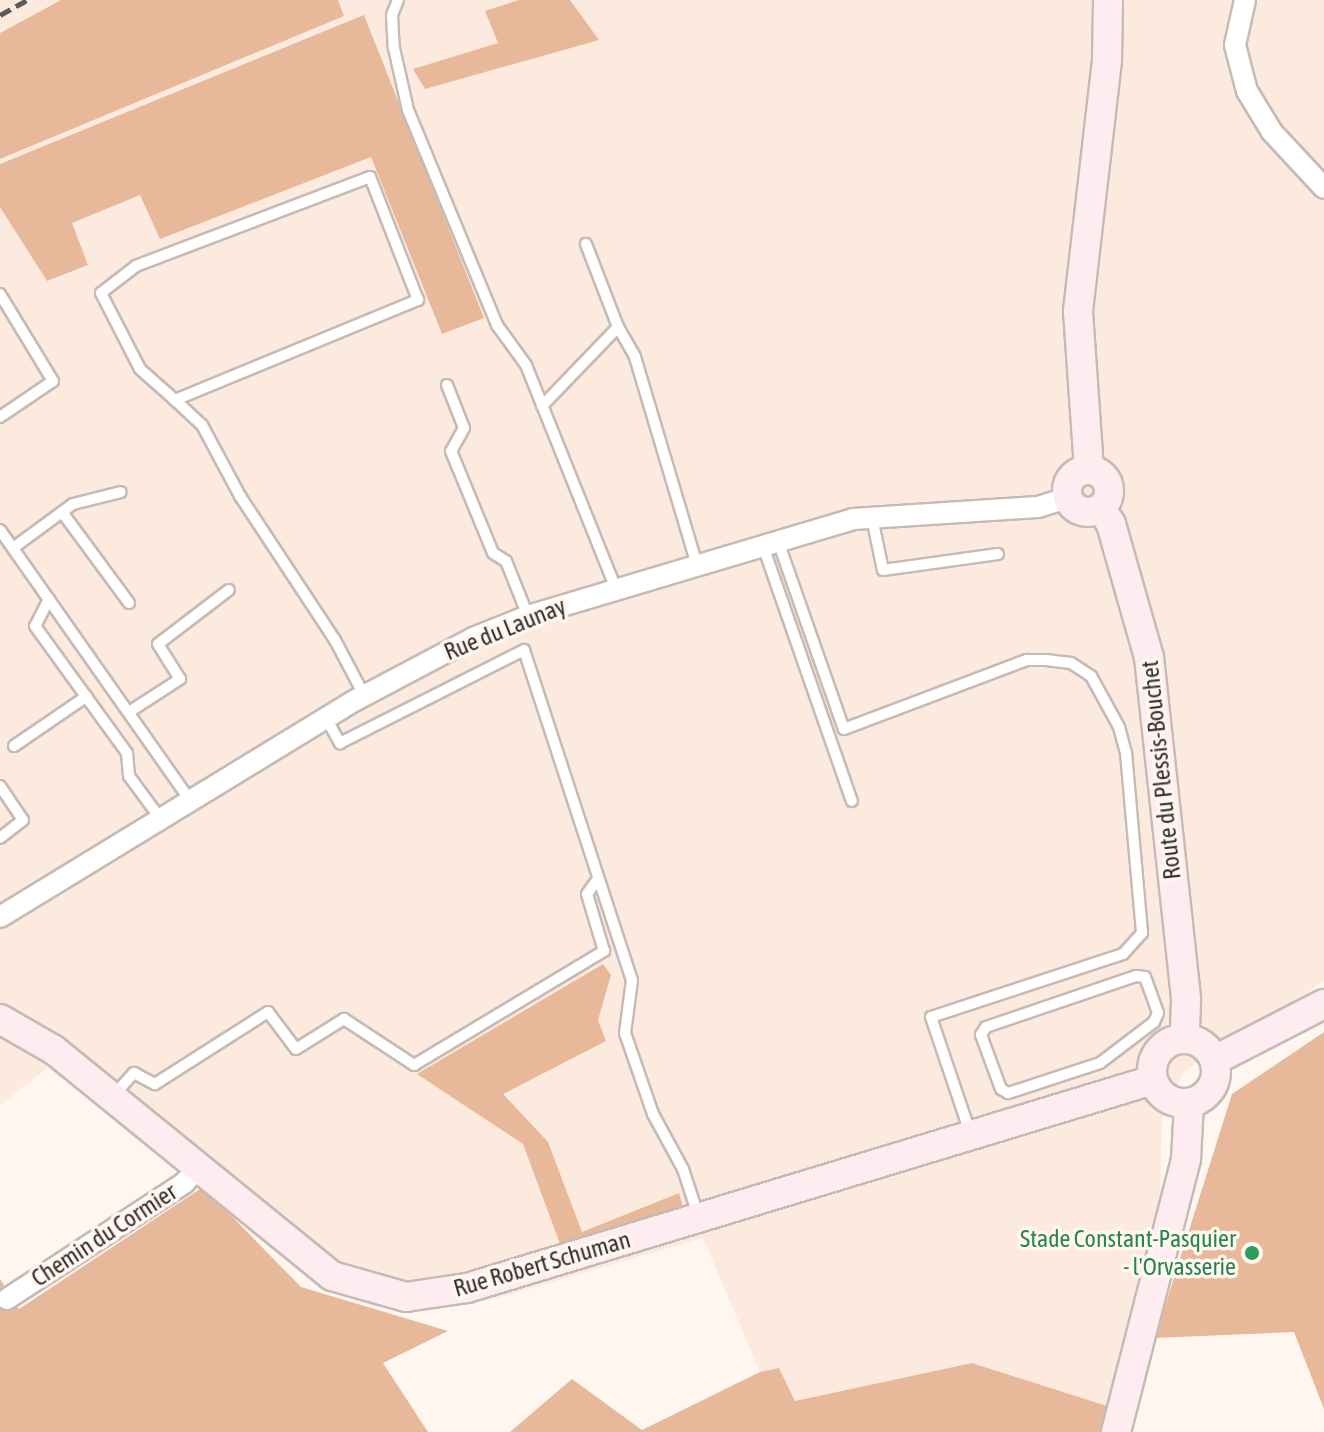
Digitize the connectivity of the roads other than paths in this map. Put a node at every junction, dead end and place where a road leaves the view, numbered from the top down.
1 (398, 0) edge
2 (1108, 0) edge
3 (1245, 0) edge
4 (1324, 188) edge
5 (586, 244) dead end
6 (0, 294) edge
7 (618, 327) junction
8 (447, 385) dead end
9 (175, 400) junction
10 (542, 406) junction
11 (0, 417) edge
12 (1089, 469) junction
13 (121, 492) dead end
14 (1068, 498) junction
15 (1101, 509) junction
16 (62, 512) junction
17 (872, 518) junction
18 (0, 530) edge
19 (770, 544) junction
20 (13, 548) junction
21 (998, 554) dead end
22 (697, 565) junction
23 (616, 589) junction
24 (229, 590) dead end
25 (49, 599) junction
26 (129, 603) dead end
27 (528, 616) junction
28 (364, 695) junction
29 (87, 696) junction
30 (129, 712) junction
31 (326, 718) junction
32 (14, 746) dead end
33 (0, 786) edge
34 (190, 800) junction
35 (852, 801) dead end
36 (160, 818) junction
37 (0, 838) edge
38 (597, 880) junction
39 (0, 917) edge
40 (1324, 1004) edge
41 (0, 1019) edge
42 (1185, 1038) junction
43 (1215, 1060) junction
44 (1153, 1080) junction
45 (113, 1096) junction
46 (1039, 1099) junction
47 (1189, 1103) junction
48 (971, 1134) junction
49 (198, 1168) junction
50 (699, 1217) junction
51 (7, 1299) dead end
52 (1116, 1432) edge

1 - 10 lane
2 - 12 street
3 - 4 street
5 - 7 lane
6 - 11 lane
7 - 10 lane
7 - 22 lane
8 - 27 lane
9 - 9 lane
9 - 28 lane
10 - 23 lane
12 - 14 street
12 - 15 street
13 - 16 lane
14 - 15 street
14 - 17 street, Rue du Launay
15 - 42 street, Route du Plessis-Bouchet
16 - 20 lane
16 - 26 lane
17 - 19 street, Rue du Launay
17 - 21 lane
18 - 20 lane
19 - 22 street, Rue du Launay
19 - 35 lane
19 - 48 lane
20 - 25 lane
22 - 23 street, Rue du Launay
23 - 27 street, Rue du Launay
24 - 30 lane
25 - 29 lane
25 - 30 lane
27 - 28 street, Rue du Launay
28 - 31 street, Rue du Launay
29 - 32 lane
29 - 36 lane
30 - 34 lane
31 - 34 street, Rue du Launay
31 - 38 lane
33 - 37 lane
34 - 36 street, Rue du Launay
36 - 39 street, Rue du Launay
38 - 45 lane
38 - 50 lane
40 - 43 street
41 - 45 street, Rue Robert Schuman
42 - 43 street
42 - 44 street
43 - 47 street
44 - 46 street, Rue Robert Schuman
44 - 47 street
45 - 49 street, Rue Robert Schuman
46 - 46 lane
46 - 48 street, Rue Robert Schuman
47 - 52 street
48 - 50 street, Rue Robert Schuman
49 - 50 street, Rue Robert Schuman
49 - 51 street, Chemin du Cormier

